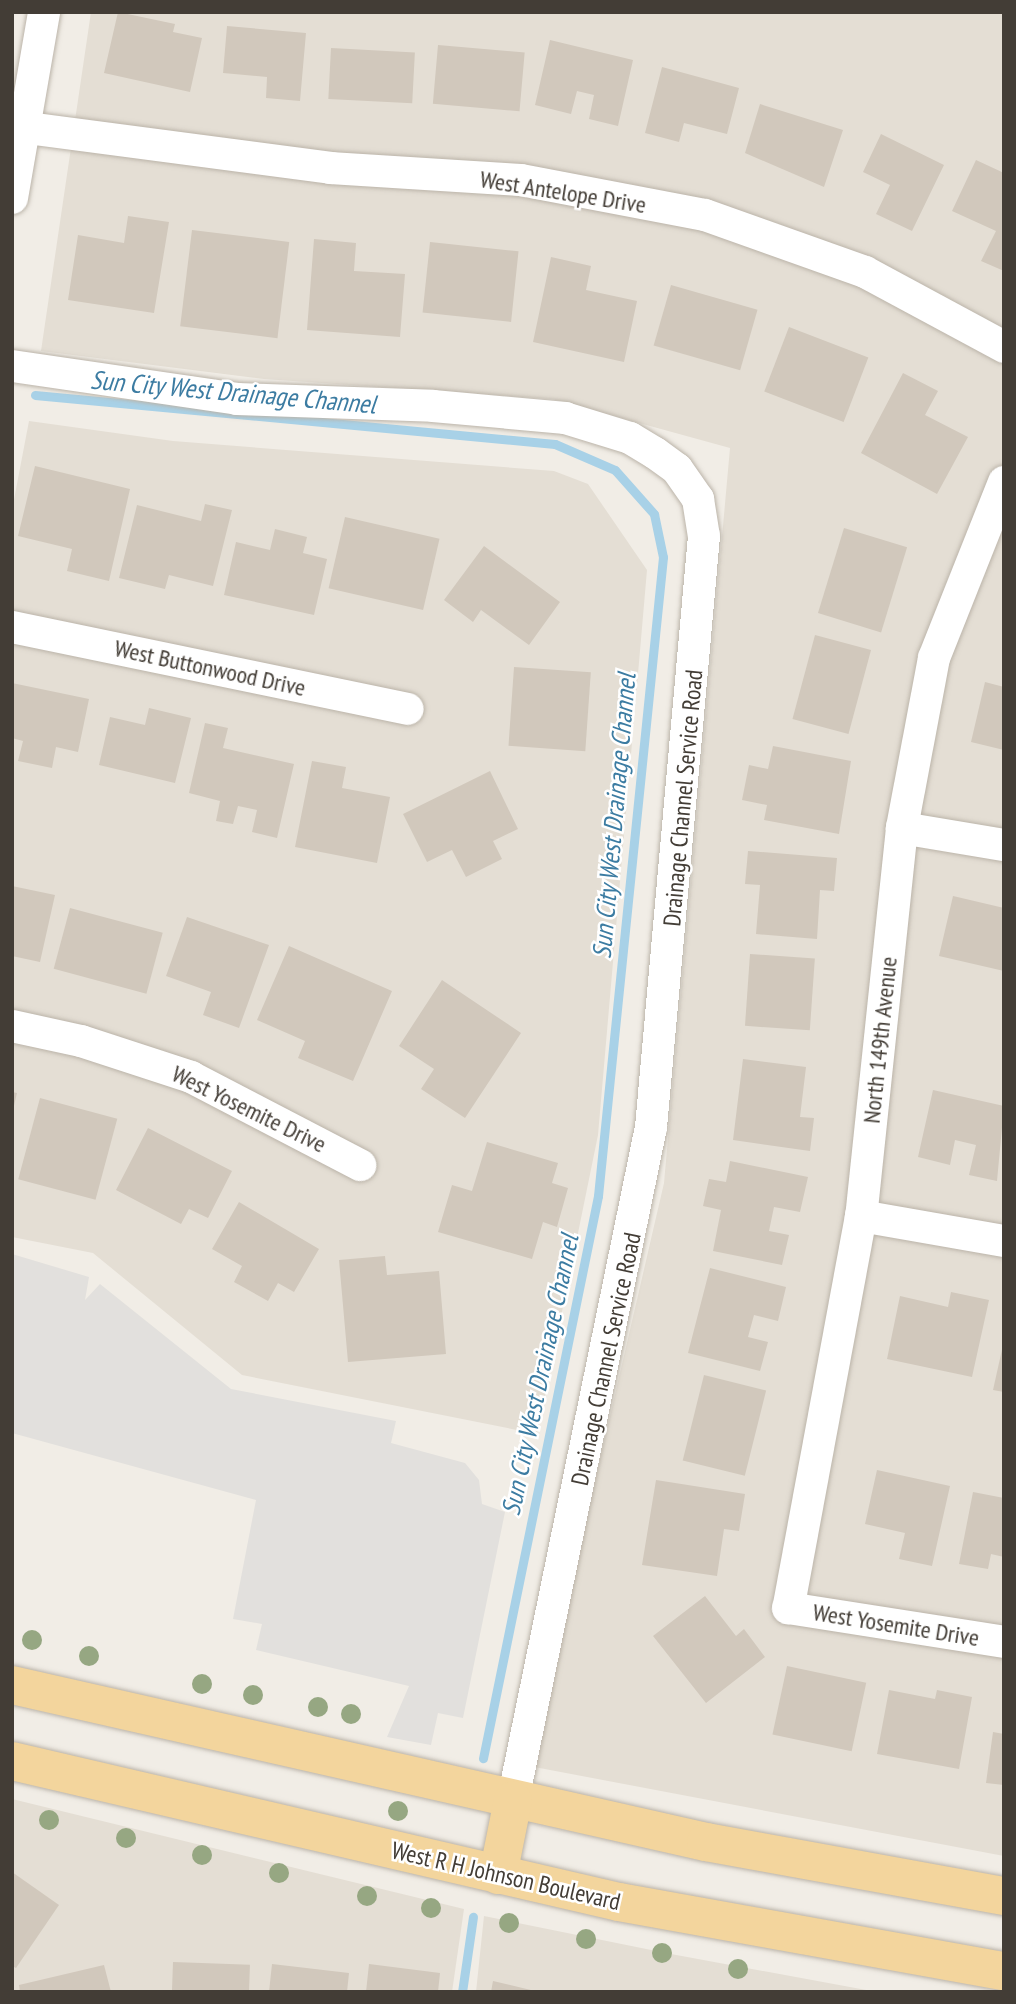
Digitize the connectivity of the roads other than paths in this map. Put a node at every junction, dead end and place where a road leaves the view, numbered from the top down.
1 (44, 12) edge
2 (18, 127) edge
3 (12, 198) edge
4 (1004, 347) edge
5 (12, 366) edge
6 (1004, 482) edge
7 (12, 627) edge
8 (408, 709) dead end
9 (902, 828) junction
10 (1004, 845) edge
11 (12, 1026) edge
12 (360, 1165) dead end
13 (861, 1216) junction
14 (1004, 1241) edge
15 (788, 1608) joint
16 (1004, 1642) edge
17 (12, 1685) edge
18 (12, 1761) edge
19 (513, 1800) junction
20 (498, 1875) junction
21 (1004, 1896) edge
22 (1004, 1971) edge

1 - 2 street
2 - 3 street
2 - 4 street, West Antelope Drive
5 - 19 street, Drainage Channel Service Road
6 - 9 street, North 149th Avenue
7 - 8 street, West Buttonwood Drive
9 - 10 street
9 - 13 street, North 149th Avenue
11 - 12 street, West Yosemite Drive
13 - 14 street
13 - 15 street, North 149th Avenue
15 - 16 street, West Yosemite Drive
17 - 19 main road
18 - 20 main road, West R H Johnson Boulevard
19 - 20 main road
19 - 21 main road
20 - 22 main road, West R H Johnson Boulevard

